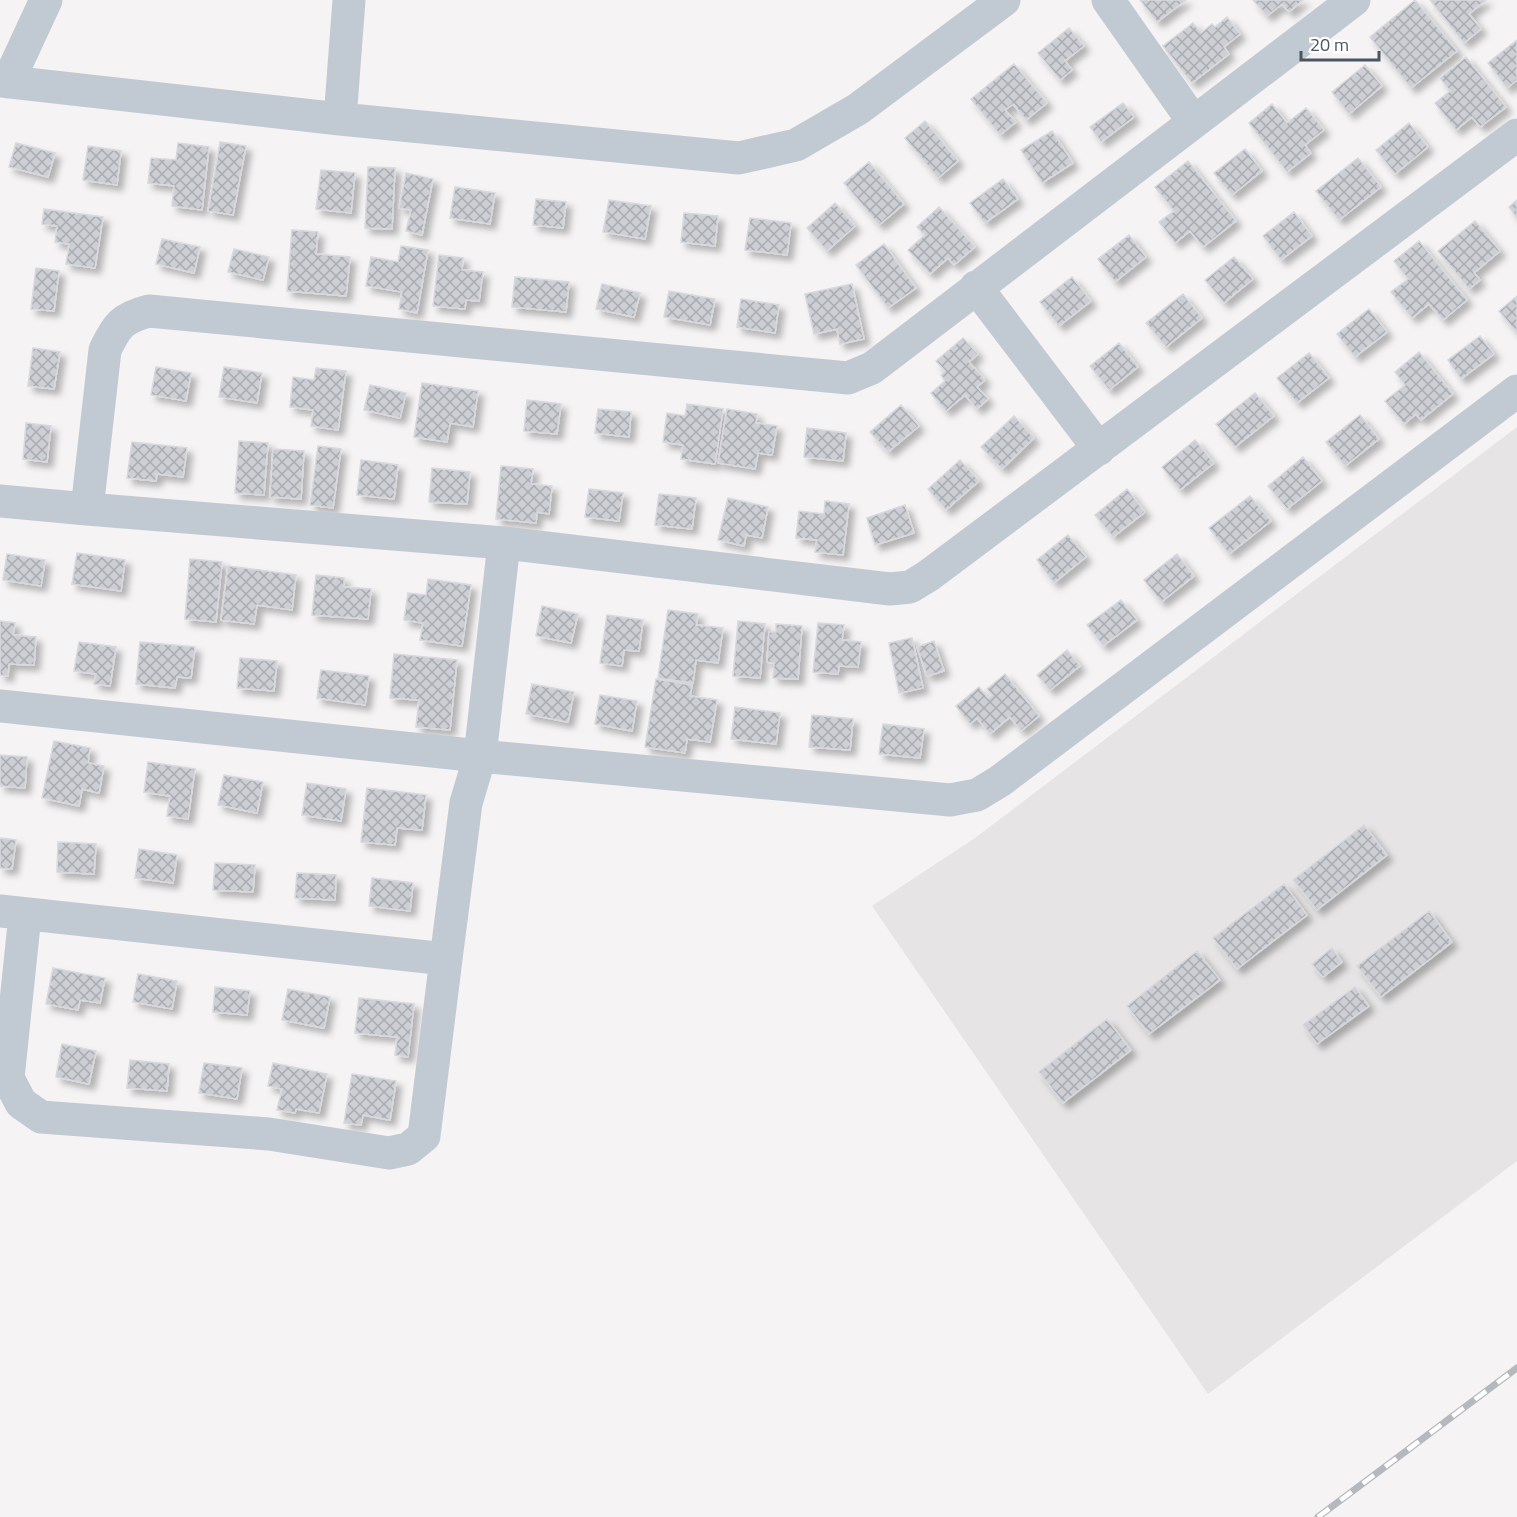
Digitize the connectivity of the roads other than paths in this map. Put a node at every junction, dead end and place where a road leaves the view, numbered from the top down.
1 (46, 0) edge
2 (349, 0) edge
3 (1004, 0) edge
4 (1108, 0) edge
5 (1354, 0) edge
6 (4, 82) edge
7 (339, 119) junction
8 (1193, 121) junction
9 (1517, 135) edge
10 (976, 287) junction
11 (1517, 391) edge
12 (1099, 449) junction
13 (0, 501) edge
14 (87, 509) junction
15 (504, 543) junction
16 (0, 706) edge
17 (480, 756) junction
18 (13, 913) edge
19 (446, 959) junction

1 - 6 street
2 - 7 street
3 - 7 street
4 - 8 street
5 - 8 street
6 - 7 street
8 - 10 street
9 - 12 street
10 - 12 street
10 - 14 street
11 - 17 street
12 - 15 street
13 - 14 street
14 - 15 street
15 - 17 street
16 - 17 street
17 - 19 street
18 - 19 street
18 - 19 street

